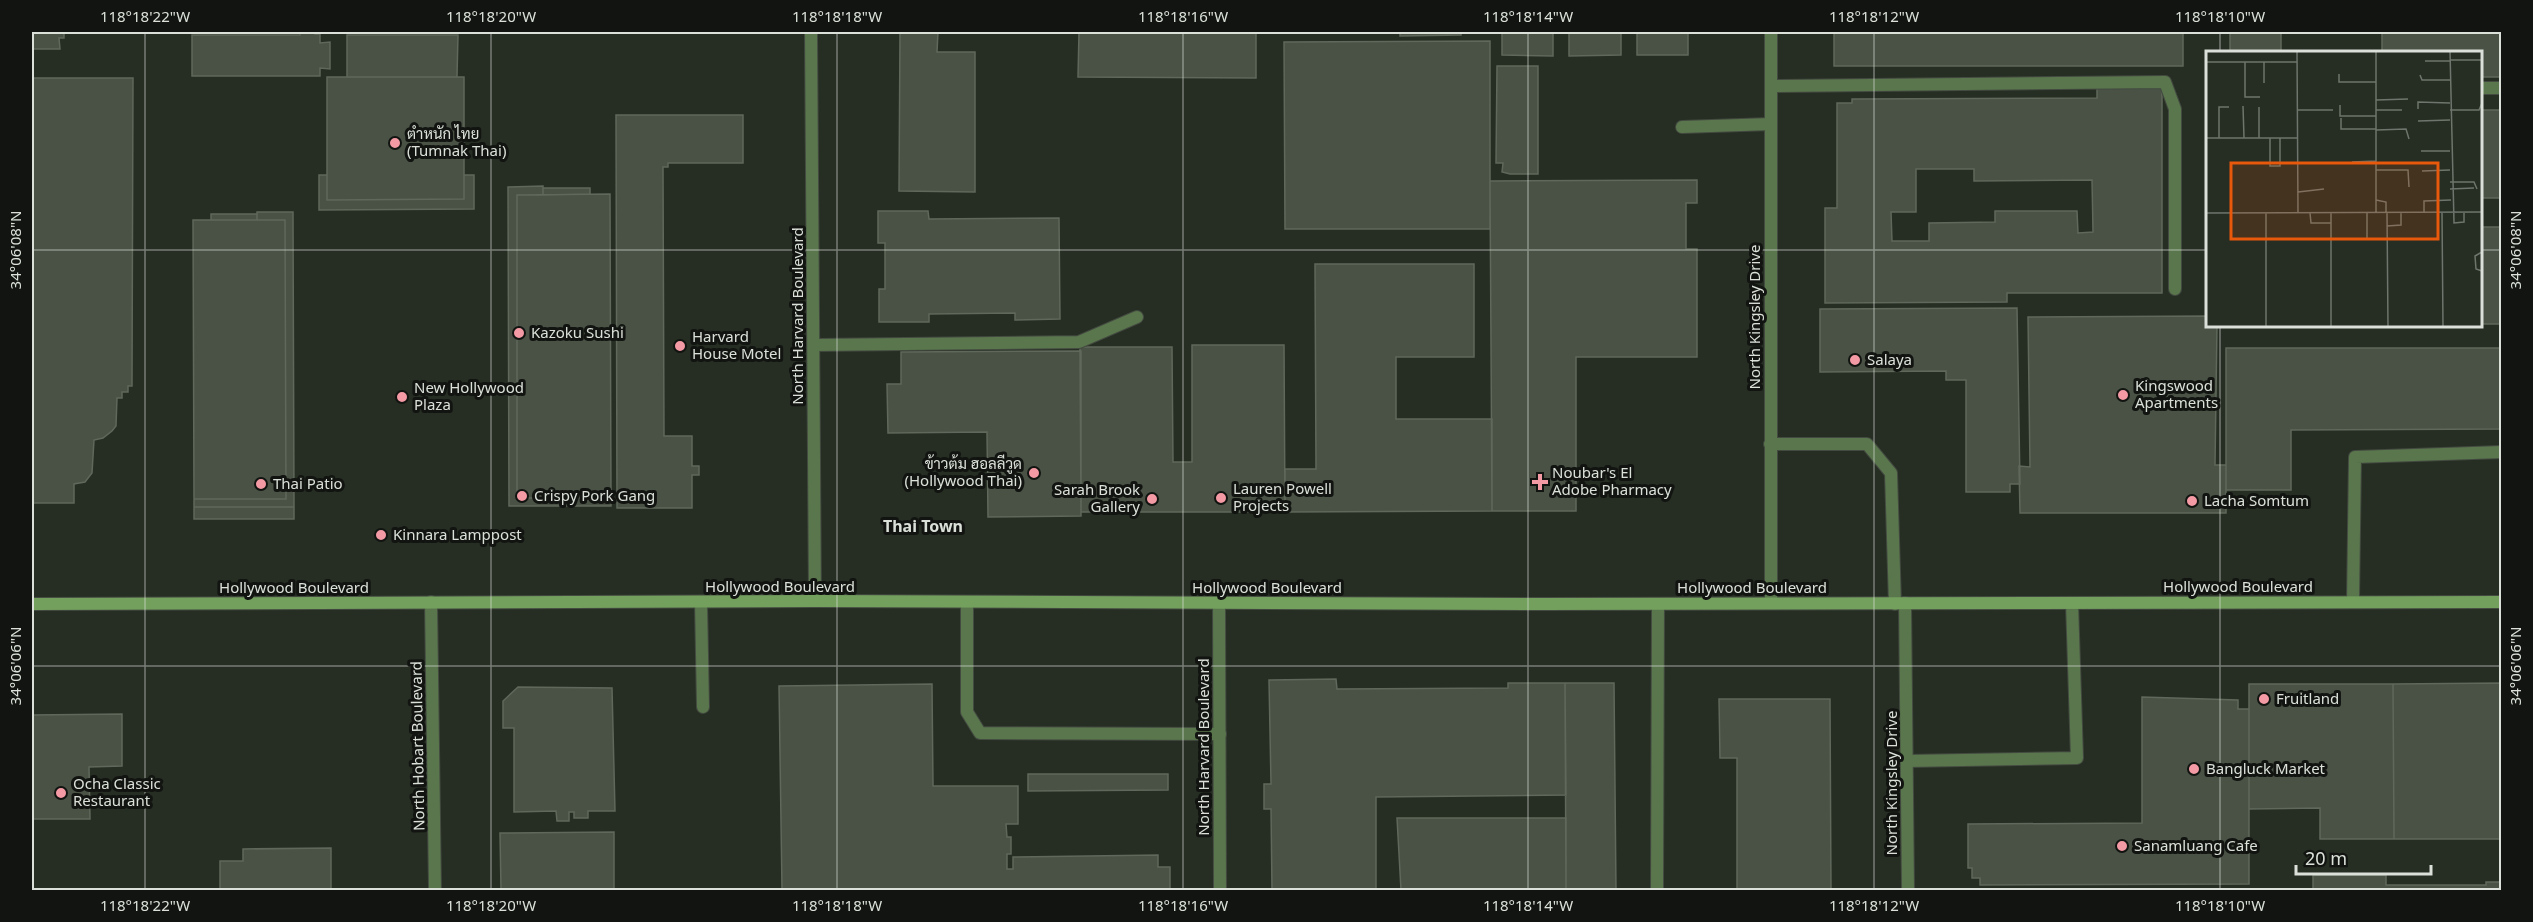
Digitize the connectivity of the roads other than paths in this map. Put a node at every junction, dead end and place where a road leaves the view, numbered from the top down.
1 (811, 32) edge
2 (1771, 32) edge
3 (1771, 86) junction
4 (2482, 88) edge
5 (2502, 88) edge
6 (1771, 124) junction
7 (1682, 127) dead end
8 (2175, 289) dead end
9 (1137, 317) dead end
10 (814, 345) junction
11 (1770, 444) junction
12 (2502, 452) edge
13 (815, 601) junction
14 (431, 602) junction
15 (701, 602) junction
16 (2354, 602) junction
17 (2502, 602) edge
18 (967, 603) junction
19 (1219, 603) junction
20 (1658, 603) junction
21 (1771, 603) junction
22 (1900, 603) junction
23 (2072, 603) junction
24 (32, 604) edge
25 (703, 707) dead end
26 (1220, 734) junction
27 (1907, 761) junction
28 (435, 891) edge
29 (1220, 891) edge
30 (1657, 891) edge
31 (1908, 891) edge

1 - 10 street, North Harvard Boulevard
2 - 3 street, North Kingsley Drive
3 - 6 street, North Kingsley Drive
3 - 8 street
4 - 5 street
6 - 7 street
6 - 11 street, North Kingsley Drive
9 - 10 street
10 - 13 street, North Harvard Boulevard
11 - 21 street, North Kingsley Drive
11 - 22 street, North Kingsley Drive
12 - 16 street
13 - 15 main road, Hollywood Boulevard
13 - 18 main road, Hollywood Boulevard
14 - 15 main road, Hollywood Boulevard
14 - 24 main road, Hollywood Boulevard
14 - 28 street, North Hobart Boulevard
15 - 25 street
16 - 17 main road, Hollywood Boulevard
16 - 23 main road, Hollywood Boulevard
18 - 19 main road, Hollywood Boulevard
18 - 26 street
19 - 20 main road, Hollywood Boulevard
19 - 26 street, North Harvard Boulevard
20 - 21 main road, Hollywood Boulevard
20 - 30 street
21 - 22 main road, Hollywood Boulevard
22 - 23 main road, Hollywood Boulevard
22 - 27 street, North Kingsley Drive
23 - 27 street
26 - 29 street, North Harvard Boulevard
27 - 31 street, North Kingsley Drive

